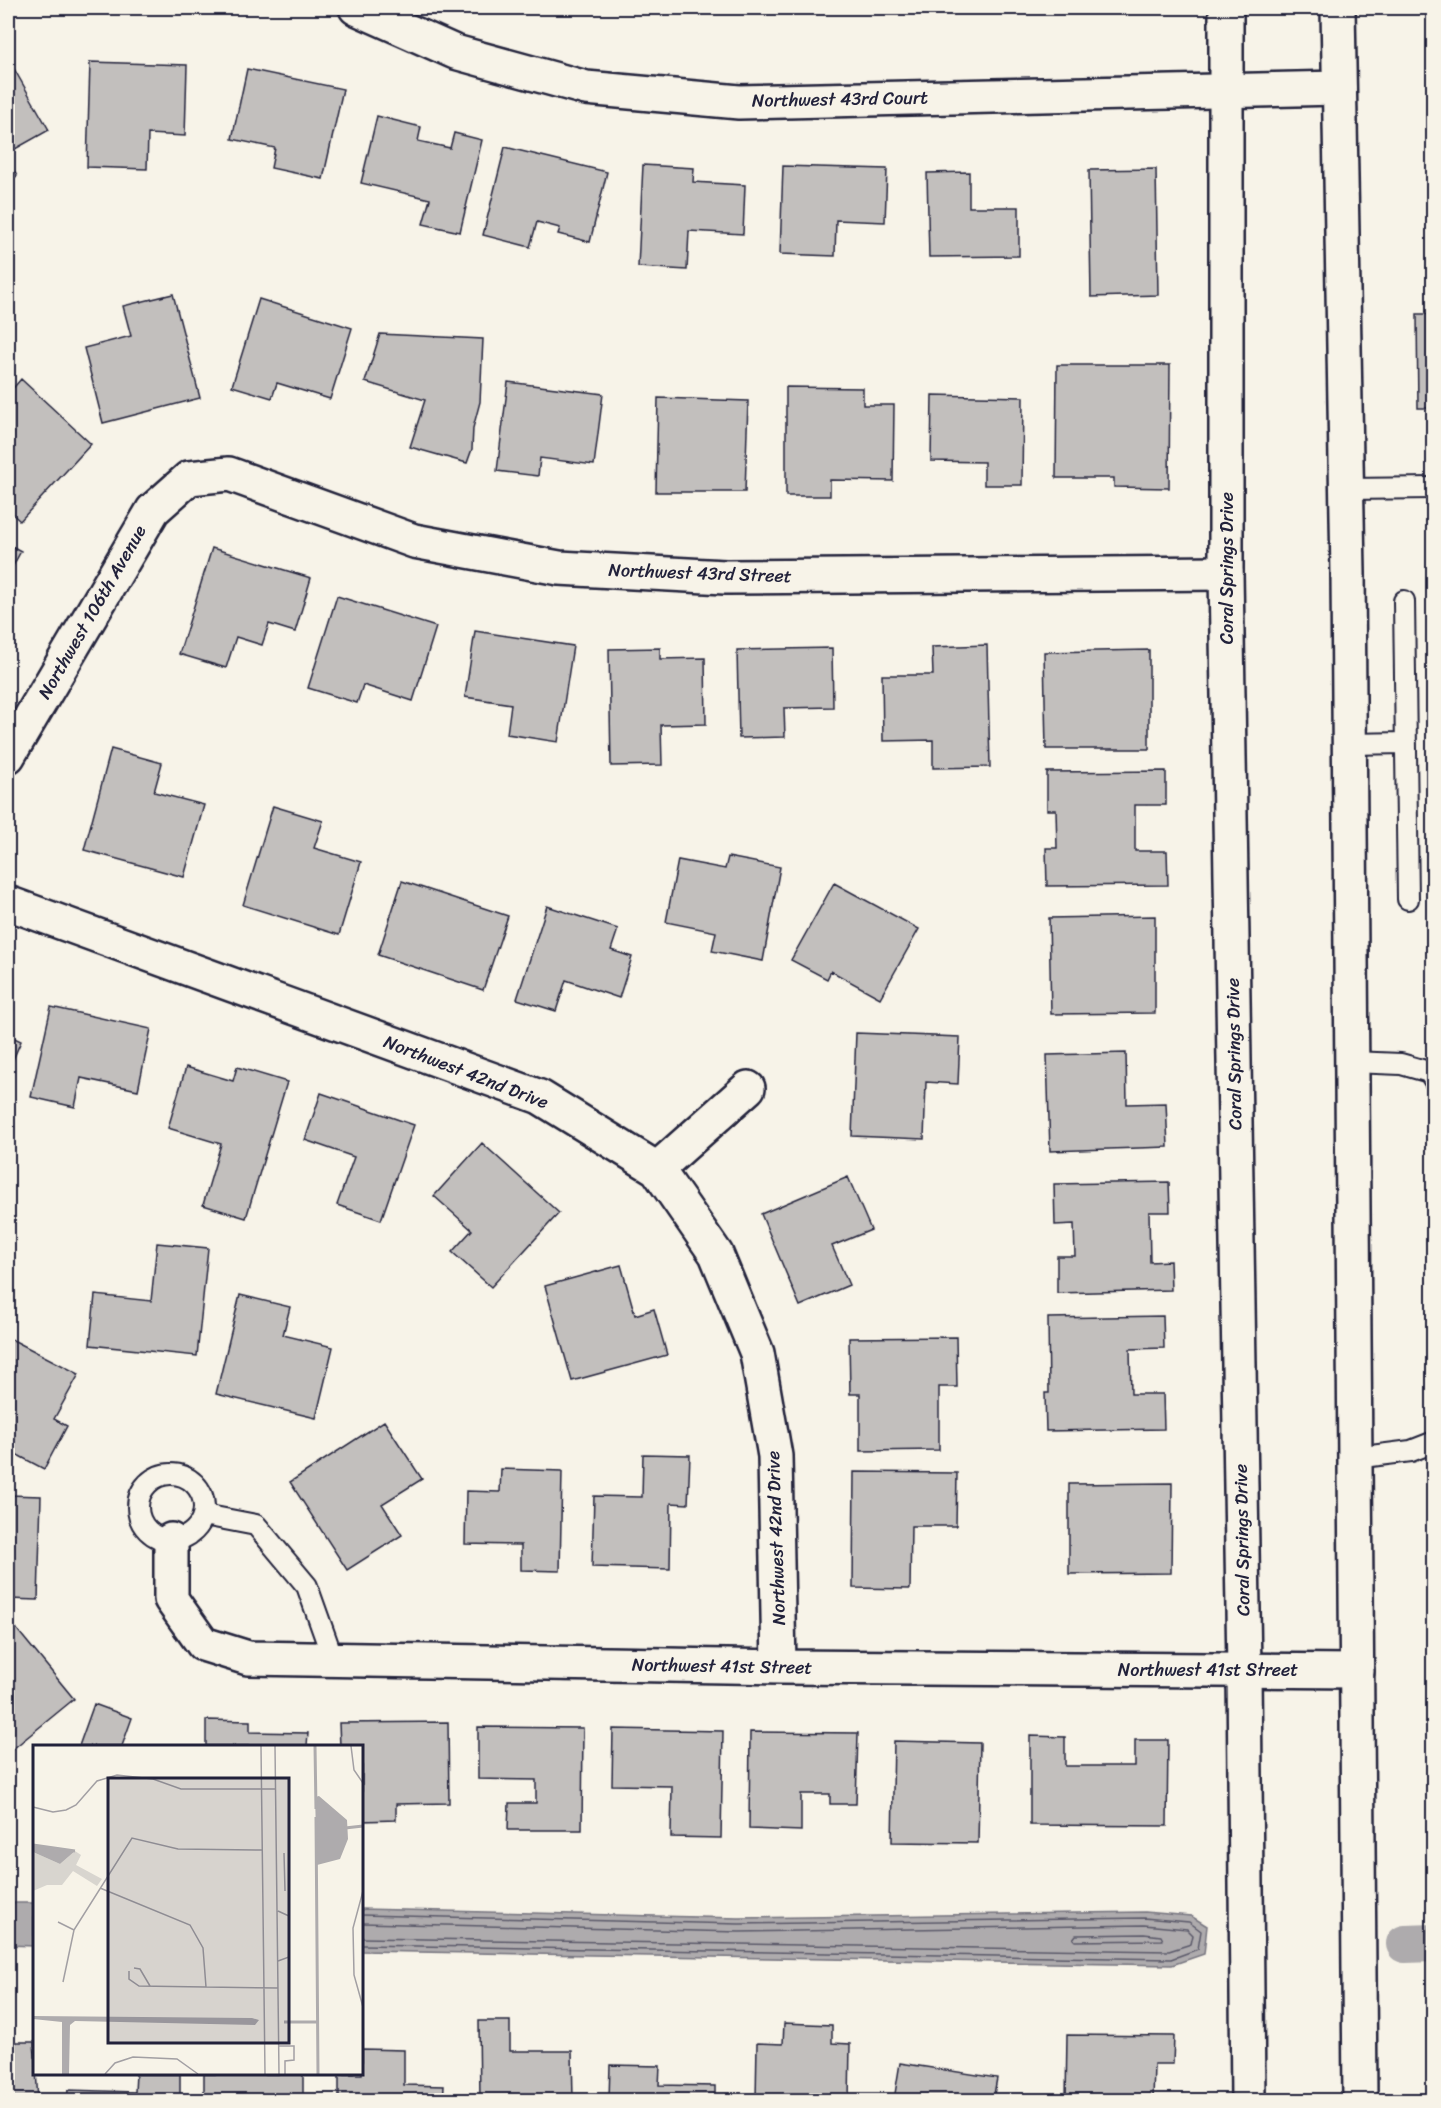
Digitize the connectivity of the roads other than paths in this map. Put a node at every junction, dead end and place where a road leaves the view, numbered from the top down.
1 (356, 8) edge
2 (1226, 8) edge
3 (1338, 8) edge
4 (1339, 88) junction
5 (1226, 91) junction
6 (189, 478) joint
7 (1434, 488) edge
8 (1347, 489) junction
9 (1226, 573) junction
10 (1404, 601) dead end
11 (1406, 743) junction
12 (1349, 744) junction
13 (8, 756) edge
14 (1408, 899) dead end
15 (8, 903) edge
16 (1352, 1062) junction
17 (1434, 1080) edge
18 (748, 1088) dead end
19 (657, 1169) junction
20 (1434, 1442) edge
21 (1355, 1458) junction
22 (204, 1515) junction
23 (171, 1540) junction
24 (333, 1659) junction
25 (779, 1667) junction
26 (1244, 1670) junction
27 (1357, 1671) junction
28 (1248, 2100) edge
29 (1360, 2100) edge

1 - 5 street, Northwest 43rd Court
2 - 5 street, Coral Springs Drive
3 - 4 street
4 - 5 street, Northwest 43rd Court
4 - 8 street
5 - 9 street, Coral Springs Drive
6 - 9 street, Northwest 43rd Street
6 - 13 street, Northwest 106th Avenue
7 - 8 lane
8 - 12 street
9 - 26 street, Coral Springs Drive
10 - 11 lane
11 - 12 lane
11 - 14 lane
12 - 16 street
15 - 19 street, Northwest 42nd Drive
16 - 17 lane
16 - 21 street
18 - 19 street
19 - 25 street, Northwest 42nd Drive
20 - 21 lane
21 - 27 street
22 - 23 lane
22 - 23 lane
22 - 24 lane
23 - 24 street, Northwest 41st Street
24 - 25 street, Northwest 41st Street
25 - 26 street, Northwest 41st Street
26 - 27 street, Northwest 41st Street
26 - 28 street, Coral Springs Drive
27 - 29 street

